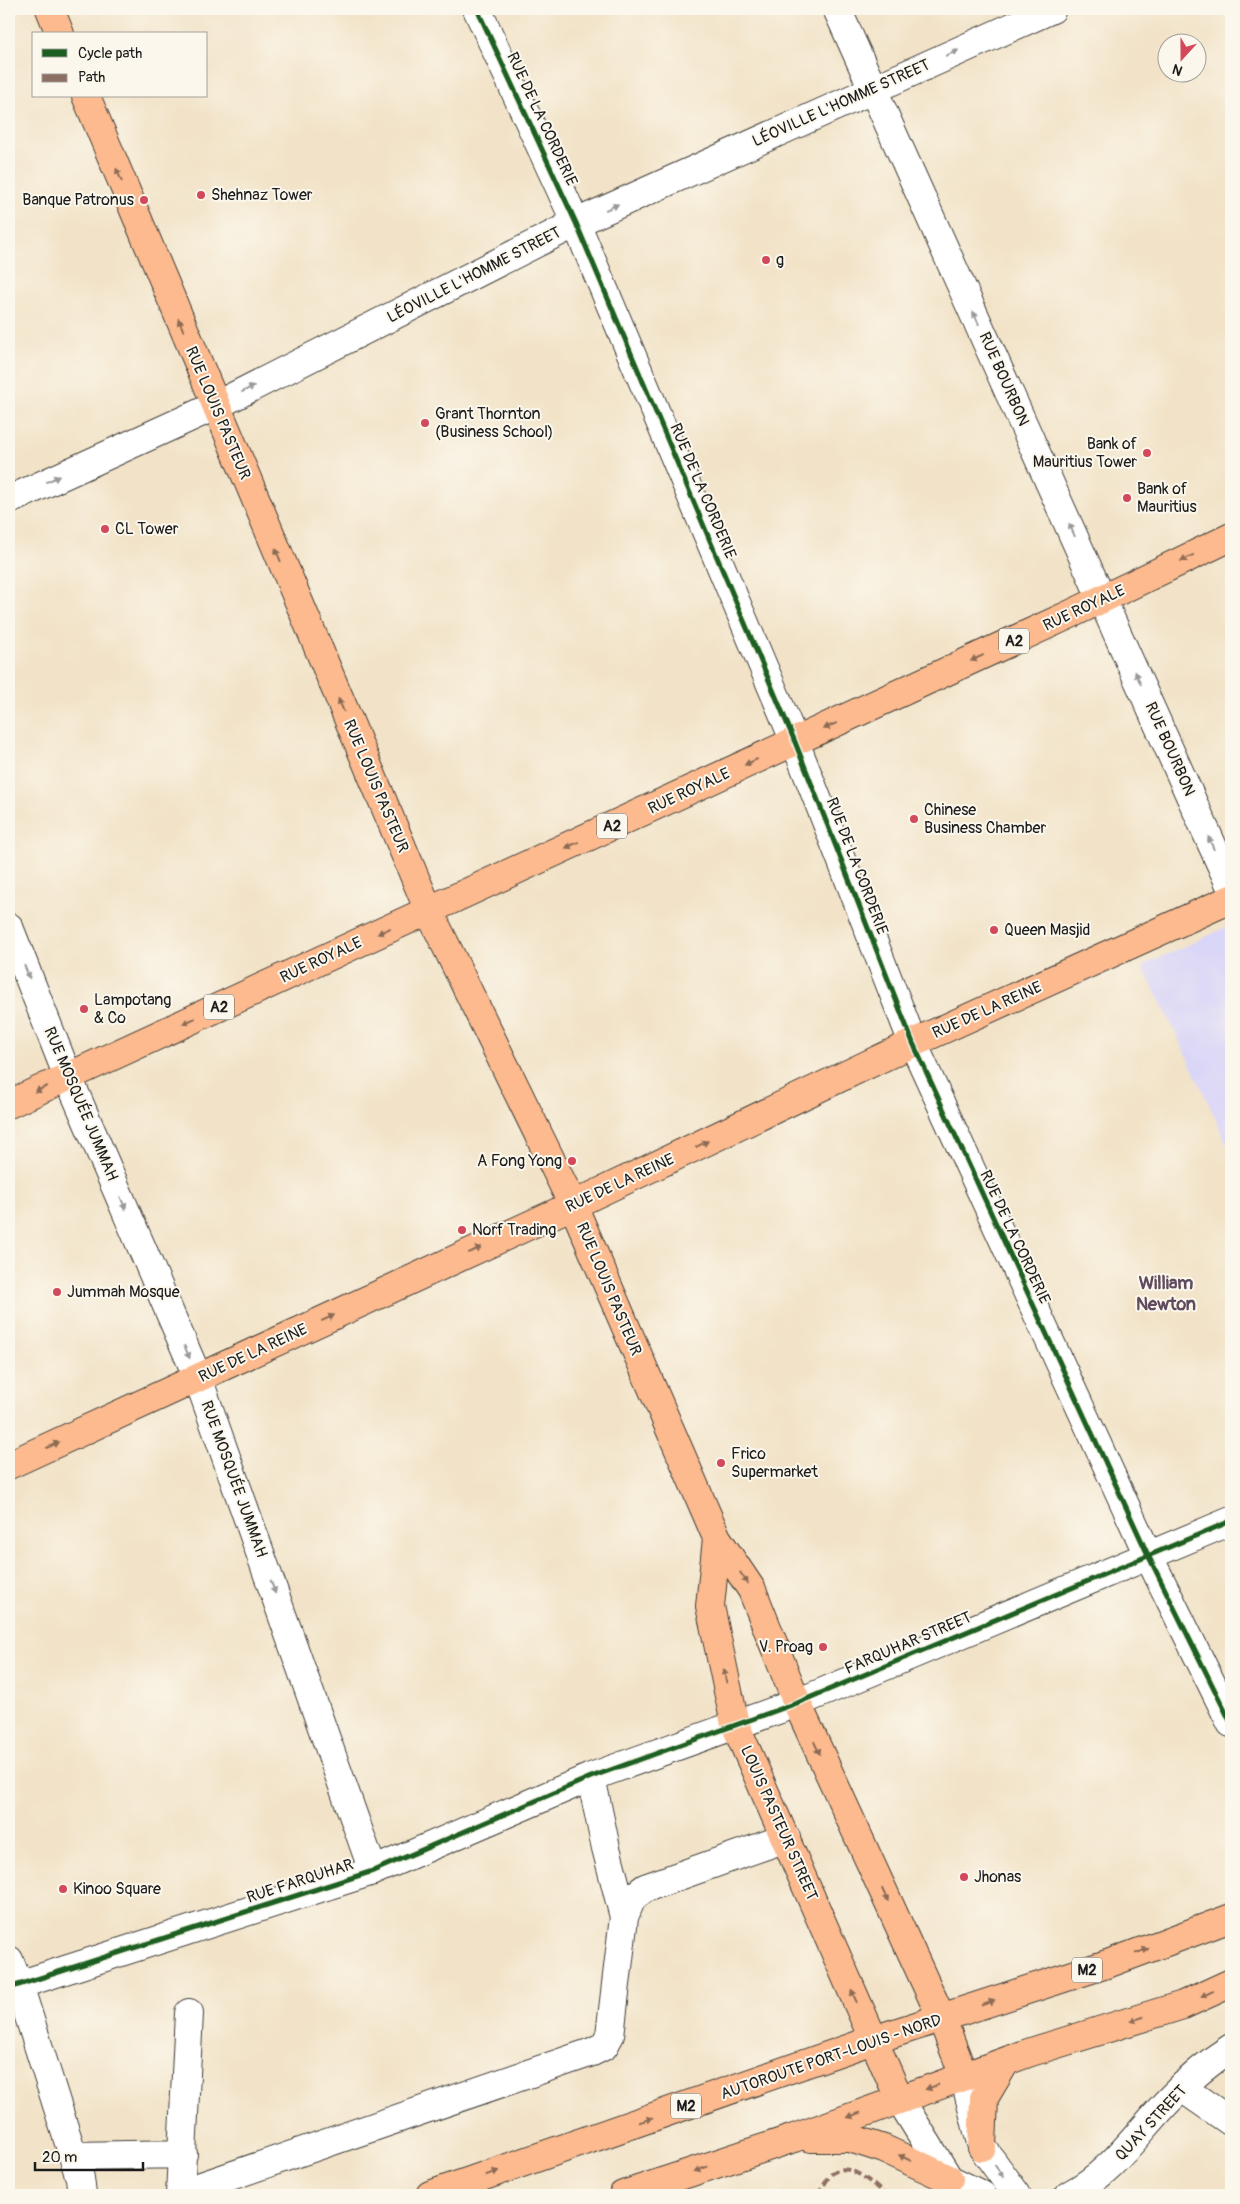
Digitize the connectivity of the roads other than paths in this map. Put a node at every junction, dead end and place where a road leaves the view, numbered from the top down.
1 (50, 9) edge
2 (477, 9) edge
3 (837, 9) edge
4 (1052, 9) edge
5 (59, 32) edge
6 (873, 88) junction
7 (87, 98) edge
8 (576, 223) junction
9 (215, 406) junction
10 (9, 500) edge
11 (1231, 536) edge
12 (1103, 599) junction
13 (795, 742) junction
14 (1231, 887) edge
15 (1231, 899) edge
16 (429, 911) junction
17 (9, 927) edge
18 (913, 1043) junction
19 (68, 1076) junction
20 (9, 1104) edge
21 (573, 1205) junction
22 (198, 1378) junction
23 (9, 1465) edge
24 (686, 1466) joint
25 (1231, 1521) edge
26 (717, 1538) junction
27 (1148, 1555) junction
28 (797, 1704) junction
29 (1231, 1723) edge
30 (735, 1724) junction
31 (591, 1777) junction
32 (786, 1838) junction
33 (374, 1871) junction
34 (624, 1917) junction
35 (1231, 1918) edge
36 (9, 1960) edge
37 (1231, 1983) edge
38 (14, 1986) edge
39 (189, 2013) dead end
40 (942, 2019) junction
41 (873, 2040) junction
42 (1231, 2048) edge
43 (1006, 2061) junction
44 (964, 2076) junction
45 (1182, 2088) junction
46 (900, 2098) junction
47 (1231, 2122) edge
48 (794, 2138) junction
49 (982, 2146) junction
50 (183, 2154) junction
51 (73, 2156) junction
52 (1110, 2167) junction
53 (949, 2179) junction
54 (181, 2194) edge
55 (82, 2195) edge
56 (430, 2195) edge
57 (623, 2195) edge
58 (982, 2195) edge
59 (1017, 2195) edge
60 (1069, 2195) edge
61 (1104, 2195) edge

1 - 5 main road
2 - 8 street, RUE DE LA CORDERIE
3 - 6 street, RUE BOURBON
6 -> 4 street, LÉOVILLE L'HOMME STREET
8 -> 6 street, LÉOVILLE L'HOMME STREET
12 -> 6 street, RUE BOURBON
9 -> 7 main road, RUE LOUIS PASTEUR
9 -> 8 street, LÉOVILLE L'HOMME STREET
8 - 13 street, RUE DE LA CORDERIE
10 -> 9 street, LÉOVILLE L'HOMME STREET
16 -> 9 main road, RUE LOUIS PASTEUR
11 -> 12 main road, RUE ROYALE / A2
12 -> 13 main road, RUE ROYALE / A2
14 -> 12 street, RUE BOURBON
13 -> 16 main road, RUE ROYALE / A2
13 - 18 street, RUE DE LA CORDERIE
15 - 18 main road, RUE DE LA REINE
16 -> 19 main road, RUE ROYALE / A2
16 - 21 main road, RUE LOUIS PASTEUR
17 -> 19 street, RUE MOSQUÉE JUMMAH
21 -> 18 main road, RUE DE LA REINE
18 - 27 street, RUE DE LA CORDERIE
19 -> 20 main road, RUE ROYALE / A2
19 -> 22 street, RUE MOSQUÉE JUMMAH
22 -> 21 main road, RUE DE LA REINE
21 - 24 main road, RUE LOUIS PASTEUR
23 -> 22 main road, RUE DE LA REINE
22 -> 33 street, RUE MOSQUÉE JUMMAH
24 - 26 main road, LOUIS PASTEUR STREET
25 - 27 street, FARQUHAR STREET
26 -> 28 main road, LOUIS PASTEUR STREET
30 -> 26 main road, LOUIS PASTEUR STREET
27 - 28 street, FARQUHAR STREET
27 - 29 street, RUE DE LA CORDERIE
28 - 30 street, FARQUHAR STREET
28 -> 40 main road, LOUIS PASTEUR STREET
30 - 31 street, FARQUHAR STREET
30 - 32 main road, LOUIS PASTEUR STREET
31 - 33 street, RUE FARQUHAR
31 - 34 street
32 - 34 street
41 -> 32 main road, LOUIS PASTEUR STREET
33 - 38 street, RUE FARQUHAR
34 - 54 street
40 -> 35 main road, AUTOROUTE PORT-LOUIS - NORD / M2
36 - 38 street
37 -> 43 main road
38 - 51 street
39 - 50 street
40 - 41 main road, AUTOROUTE PORT-LOUIS - NORD / M2
40 - 44 main road
41 - 46 main road
56 -> 41 main road, AUTOROUTE PORT-LOUIS - NORD / M2
42 - 45 street, QUAY STREET
43 - 44 main road
43 - 49 main road
44 -> 46 main road
44 - 49 street
45 - 47 street
45 - 52 street, QUAY STREET
46 -> 48 main road
46 - 53 street
53 -> 48 main road
48 -> 57 main road
49 -> 59 street
50 - 51 street
50 - 54 street
51 - 55 street
52 - 60 street, QUAY STREET
52 - 61 street
53 - 58 street

